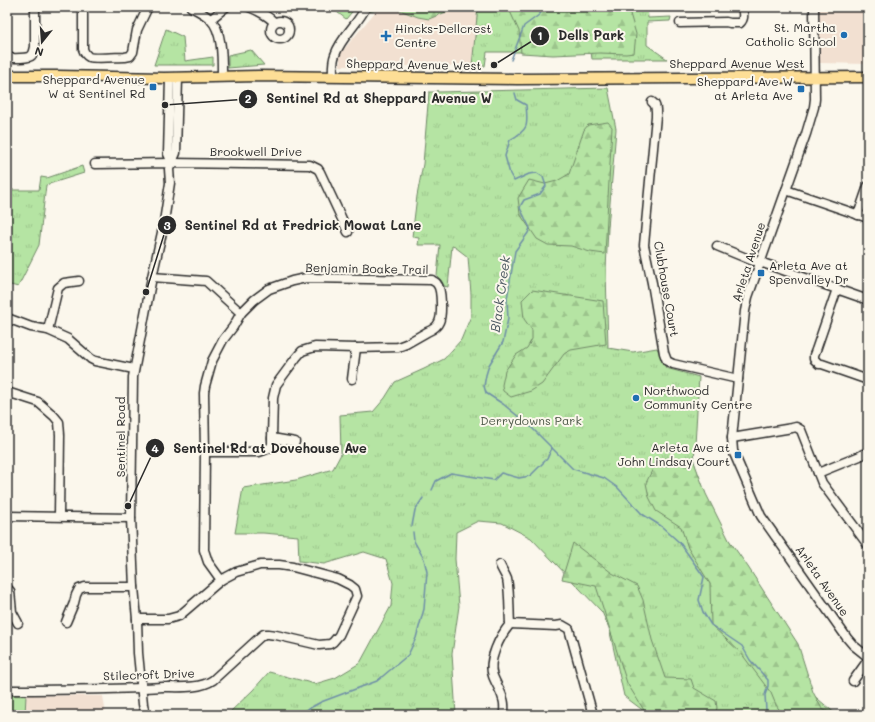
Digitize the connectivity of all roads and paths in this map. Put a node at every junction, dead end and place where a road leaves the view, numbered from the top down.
1 (35, 7) edge
2 (83, 7) edge
3 (148, 7) edge
4 (191, 7) edge
5 (226, 7) edge
6 (250, 7) edge
7 (366, 7) edge
8 (742, 7) edge
9 (814, 7) edge
10 (211, 19) junction
11 (274, 22) dead end
12 (680, 23) dead end
13 (7, 58) edge
14 (7, 76) edge
15 (333, 76) junction
16 (222, 77) junction
17 (814, 77) junction
18 (868, 77) edge
19 (174, 78) junction
20 (652, 102) dead end
21 (172, 163) junction
22 (96, 164) dead end
23 (868, 186) edge
24 (786, 190) junction
25 (858, 215) junction
26 (868, 218) edge
27 (348, 232) dead end
28 (716, 246) dead end
29 (760, 262) junction
30 (152, 277) junction
31 (79, 281) dead end
32 (837, 288) junction
33 (868, 300) edge
34 (241, 313) junction
35 (7, 318) edge
36 (48, 330) junction
37 (356, 348) junction
38 (134, 370) junction
39 (352, 379) dead end
40 (738, 380) junction
41 (868, 380) edge
42 (7, 392) edge
43 (272, 438) junction
44 (732, 438) junction
45 (295, 442) dead end
46 (205, 452) junction
47 (868, 454) edge
48 (818, 472) junction
49 (7, 516) edge
50 (59, 516) junction
51 (132, 518) junction
52 (868, 545) edge
53 (500, 565) dead end
54 (220, 580) junction
55 (134, 587) junction
56 (7, 588) edge
57 (137, 619) junction
58 (18, 622) dead end
59 (66, 622) dead end
60 (510, 624) junction
61 (868, 658) edge
62 (853, 680) dead end
63 (141, 688) junction
64 (7, 690) edge
65 (145, 715) edge
66 (504, 715) edge
67 (593, 715) edge

1 - 13 street
2 - 3 street
4 - 10 street
5 - 10 street
6 - 11 street
7 - 15 street
8 - 12 street
9 - 17 street, Arleta Avenue
10 - 16 street
14 - 19 main road, Sheppard Avenue West
15 - 16 main road, Sheppard Avenue West
15 - 17 main road, Sheppard Avenue West
16 - 19 main road, Sheppard Avenue West
17 - 18 main road, Sheppard Avenue West
17 - 24 street, Arleta Avenue
19 - 21 street, Sentinel Road
20 - 40 street, Clubhouse Court
21 - 22 street
21 - 27 street, Brookwell Drive
21 - 30 street, Sentinel Road
23 - 25 street
24 - 25 street
24 - 29 street, Arleta Avenue
25 - 26 street
28 - 29 street
29 - 32 street
29 - 40 street, Arleta Avenue
30 - 34 street
30 - 38 street, Sentinel Road
31 - 36 street
32 - 33 street
32 - 41 street
34 - 37 street, Benjamin Boake Trail
34 - 46 street, Benjamin Boake Trail
35 - 36 street
36 - 38 street
37 - 39 street
37 - 43 street, Benjamin Boake Trail
38 - 51 street, Sentinel Road
40 - 44 street, Arleta Avenue
42 - 50 street
43 - 45 street
43 - 46 street
44 - 48 street
44 - 61 street, Arleta Avenue
46 - 54 street, Benjamin Boake Trail
47 - 48 street
48 - 52 street
49 - 50 street
50 - 51 street
51 - 55 street, Sentinel Road
53 - 60 street
54 - 57 street, Stilecroft Drive
54 - 63 street, Stilecroft Drive
55 - 57 street, Sentinel Road
55 - 59 street
56 - 58 street
57 - 63 street, Sentinel Road
60 - 66 street
60 - 67 street
61 - 62 street
63 - 64 street, Stilecroft Drive
63 - 65 street, Sentinel Road

